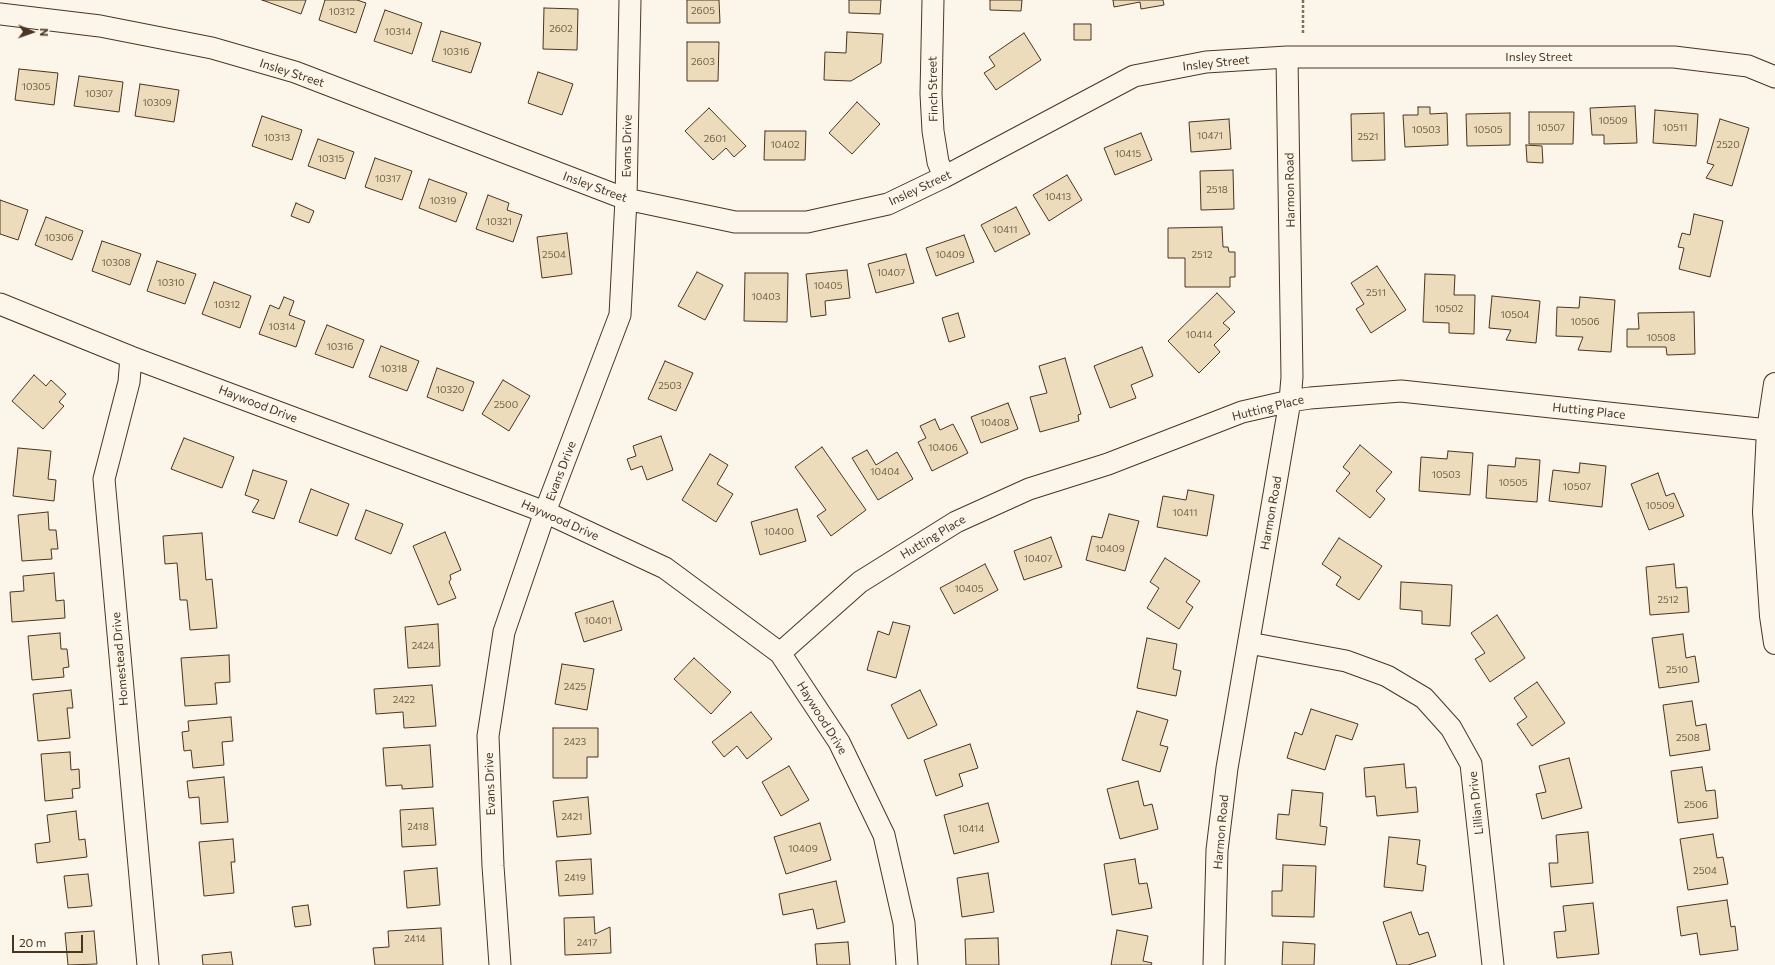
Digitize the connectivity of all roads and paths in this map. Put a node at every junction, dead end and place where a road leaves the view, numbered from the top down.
1 (630, 0) edge
2 (933, 0) edge
3 (1303, 0) edge
4 (0, 14) edge
5 (1303, 30) dead end
6 (1287, 58) junction
7 (1775, 77) edge
8 (944, 177) junction
9 (626, 199) junction
10 (0, 304) edge
11 (131, 356) junction
12 (1775, 384) edge
13 (1290, 401) junction
14 (1768, 430) junction
15 (545, 512) junction
16 (1249, 643) junction
17 (1775, 643) edge
18 (780, 652) junction
19 (148, 965) edge
20 (500, 965) edge
21 (907, 965) edge
22 (1214, 965) edge
23 (1493, 965) edge

1 - 9 street, Evans Drive
2 - 8 street, Finch Street
3 - 5 path
4 - 9 street, Insley Street
6 - 7 street, Insley Street
6 - 8 street, Insley Street
6 - 13 street, Harmon Road
8 - 9 street, Insley Street
9 - 15 street, Evans Drive
10 - 11 street, Haywood Drive
11 - 15 street, Haywood Drive
11 - 19 street, Homestead Drive
12 - 14 street
13 - 14 street, Hutting Place
13 - 16 street, Harmon Road
13 - 18 street, Hutting Place
14 - 17 street
15 - 18 street, Haywood Drive
15 - 20 street, Evans Drive
16 - 22 street, Harmon Road
16 - 23 street, Lillian Drive
18 - 21 street, Haywood Drive

